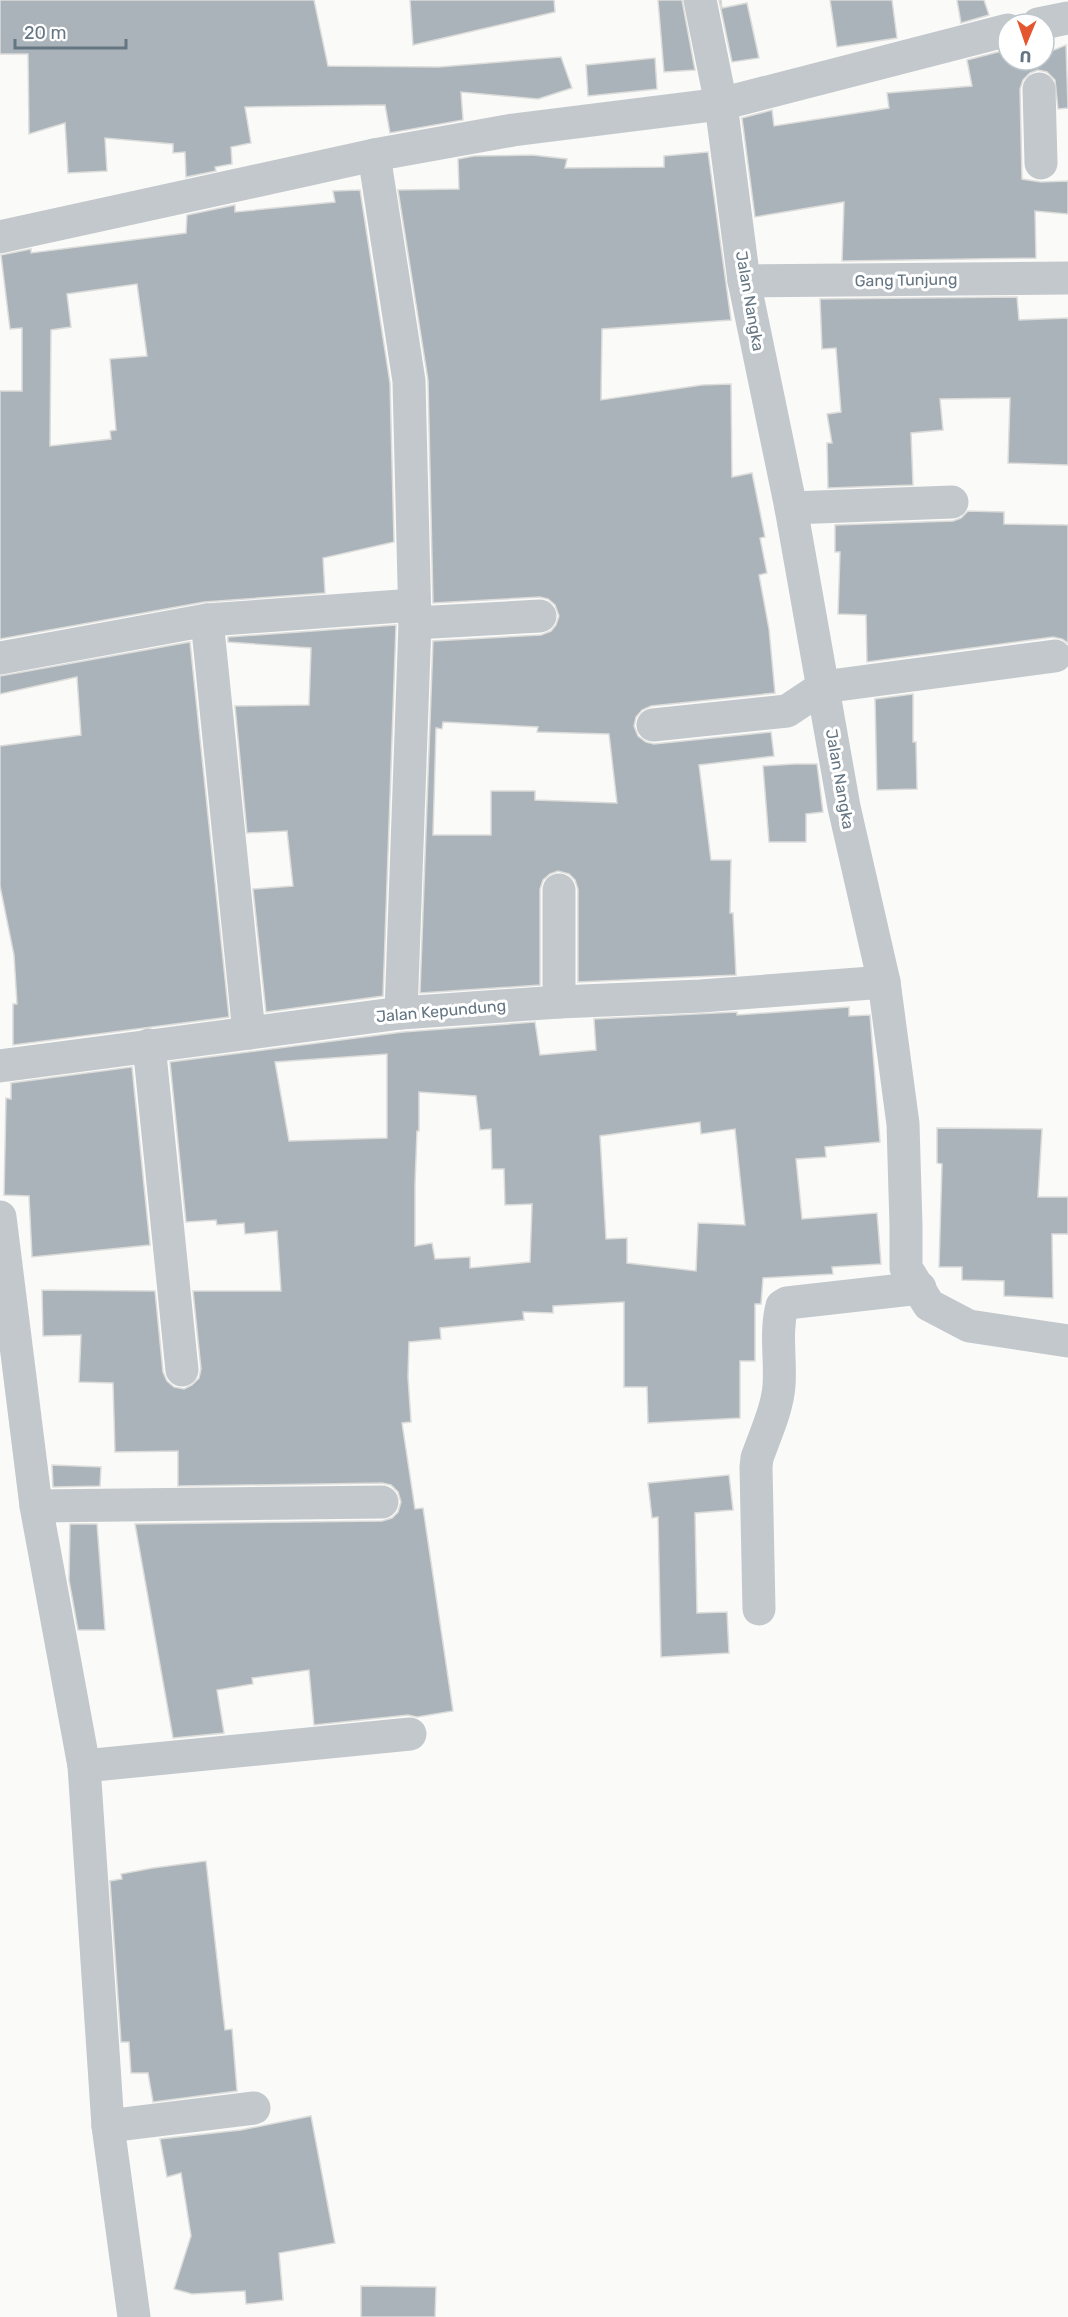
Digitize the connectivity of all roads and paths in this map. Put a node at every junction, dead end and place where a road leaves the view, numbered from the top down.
1 (700, 0) edge
2 (996, 33) edge
3 (1039, 89) dead end
4 (721, 104) junction
5 (374, 155) junction
6 (1041, 163) dead end
7 (0, 237) edge
8 (1068, 278) edge
9 (744, 281) junction
10 (952, 502) dead end
11 (791, 508) junction
12 (415, 614) junction
13 (540, 616) dead end
14 (207, 620) junction
15 (1054, 656) dead end
16 (0, 658) edge
17 (823, 687) junction
18 (653, 725) dead end
19 (559, 890) dead end
20 (885, 982) junction
21 (559, 1002) junction
22 (401, 1014) junction
23 (249, 1033) junction
24 (149, 1045) junction
25 (0, 1066) edge
26 (0, 1217) edge
27 (920, 1288) junction
28 (1068, 1341) edge
29 (182, 1370) dead end
30 (382, 1502) dead end
31 (36, 1506) junction
32 (759, 1609) dead end
33 (410, 1734) dead end
34 (84, 1767) junction
35 (254, 2108) dead end
36 (108, 2126) junction
37 (134, 2317) edge

1 - 4 street, Jalan Nangka
2 - 4 street
3 - 6 street
4 - 5 street
4 - 9 street, Jalan Nangka
5 - 7 street
5 - 12 street
8 - 9 street, Gang Tunjung
9 - 11 street, Jalan Nangka
10 - 11 street
11 - 17 street, Jalan Nangka
12 - 13 street
12 - 14 street
12 - 22 street
14 - 16 street
14 - 23 street
15 - 17 street
17 - 18 street
17 - 20 street, Jalan Nangka
19 - 21 street
20 - 21 street, Jalan Kepundung
20 - 27 street, Jalan Nangka
21 - 22 street, Jalan Kepundung
22 - 23 street, Jalan Kepundung
23 - 24 street, Jalan Kepundung
24 - 25 street, Jalan Kepundung
24 - 29 street
26 - 31 street
27 - 28 street, Jalan Nangka
27 - 32 street
30 - 31 street
31 - 34 street
33 - 34 street
34 - 36 street
35 - 36 street
36 - 37 street

